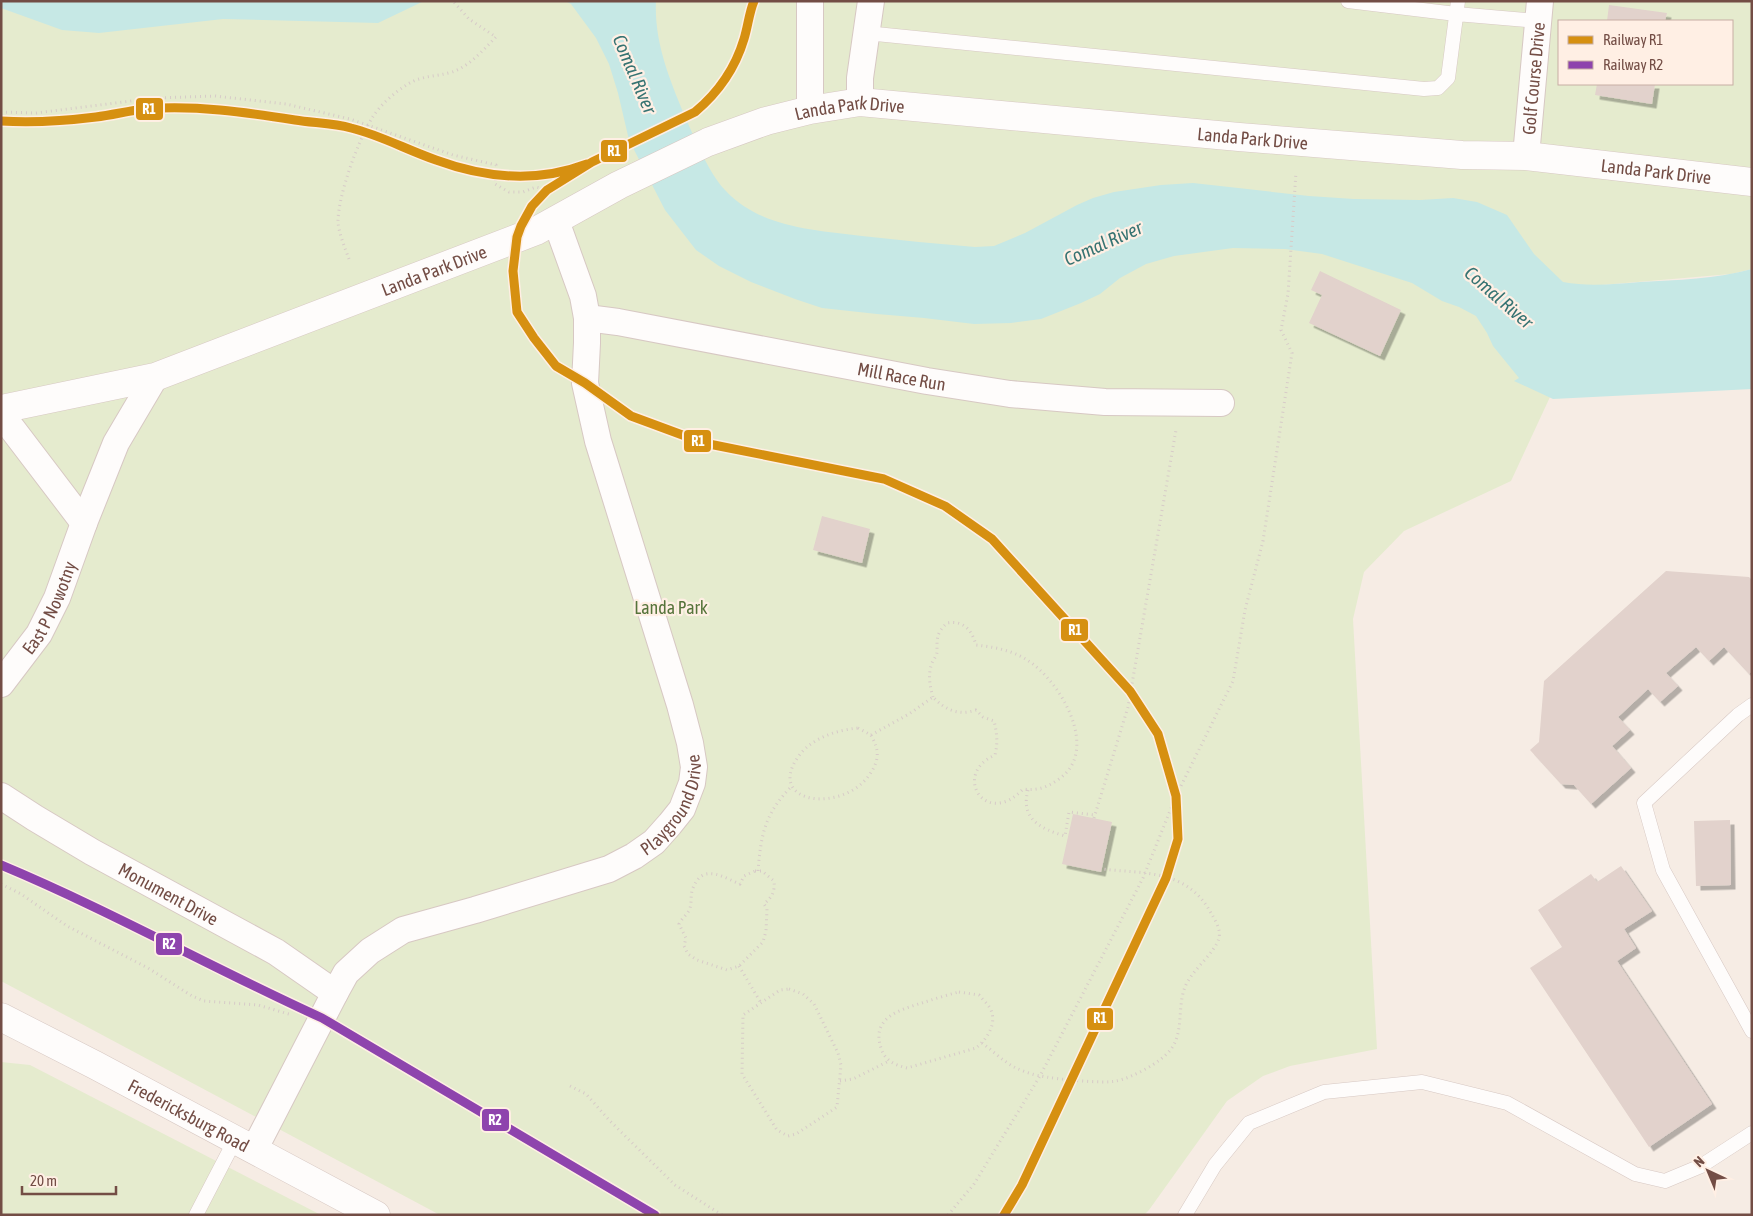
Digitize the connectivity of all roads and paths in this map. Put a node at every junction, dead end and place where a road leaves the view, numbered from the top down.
1 (454, 1) edge
2 (810, 1) edge
3 (871, 1) edge
4 (1348, 1) edge
5 (1457, 8) edge
6 (1539, 11) edge
7 (866, 33) junction
8 (860, 102) junction
9 (810, 110) junction
10 (1, 112) edge
11 (369, 126) junction
12 (1526, 156) junction
13 (1296, 171) dead end
14 (1752, 182) edge
15 (551, 192) dead end
16 (556, 221) junction
17 (349, 259) dead end
18 (587, 318) junction
19 (155, 377) junction
20 (1181, 402) junction
21 (1221, 403) dead end
22 (1, 409) edge
23 (1, 414) edge
24 (84, 523) junction
25 (1, 684) edge
26 (933, 697) junction
27 (1752, 705) edge
28 (871, 735) junction
29 (792, 786) junction
30 (1028, 790) junction
31 (1, 796) edge
32 (1102, 869) dead end
33 (758, 871) junction
34 (1146, 872) junction
35 (1, 884) edge
36 (739, 966) junction
37 (335, 993) junction
38 (761, 1003) junction
39 (298, 1016) dead end
40 (1, 1017) edge
41 (1752, 1030) edge
42 (982, 1043) junction
43 (889, 1061) junction
44 (1040, 1076) junction
45 (840, 1081) junction
46 (570, 1086) dead end
47 (1752, 1133) edge
48 (245, 1145) junction
49 (196, 1215) edge
50 (376, 1215) edge
51 (722, 1215) edge
52 (948, 1215) edge
53 (1185, 1215) edge

1 - 11 path
2 - 9 street
3 - 7 street
4 - 5 lane
5 - 6 lane
5 - 7 lane
6 - 12 street, Golf Course Drive
7 - 8 street
8 - 9 street, Landa Park Drive
8 - 12 street, Landa Park Drive
9 - 16 street, Landa Park Drive
10 - 11 path
11 - 15 path
11 - 17 path
12 - 14 street, Landa Park Drive
13 - 34 path
16 - 18 street, Playground Drive
16 - 19 street, Landa Park Drive
18 - 20 street, Mill Race Run
18 - 37 street, Playground Drive
19 - 22 street, Landa Park Drive
19 - 24 street, East P Nowotny
20 - 21 street, Mill Race Run
20 - 30 path
23 - 24 street
24 - 25 street, East P Nowotny
26 - 28 path
26 - 30 path
26 - 30 path
27 - 41 lane
28 - 29 path
28 - 29 path
29 - 33 path
31 - 37 street, Monument Drive
32 - 34 path
33 - 36 path
33 - 36 path
34 - 44 path
34 - 44 path
35 - 39 path
36 - 38 path
37 - 48 street, Playground Drive
38 - 45 path
38 - 45 path
40 - 48 street, Fredericksburg Road
42 - 43 path
42 - 43 path
42 - 44 path
43 - 45 path
44 - 52 path
46 - 51 path
47 - 53 lane
48 - 49 lane
48 - 50 street, Fredericksburg Road

